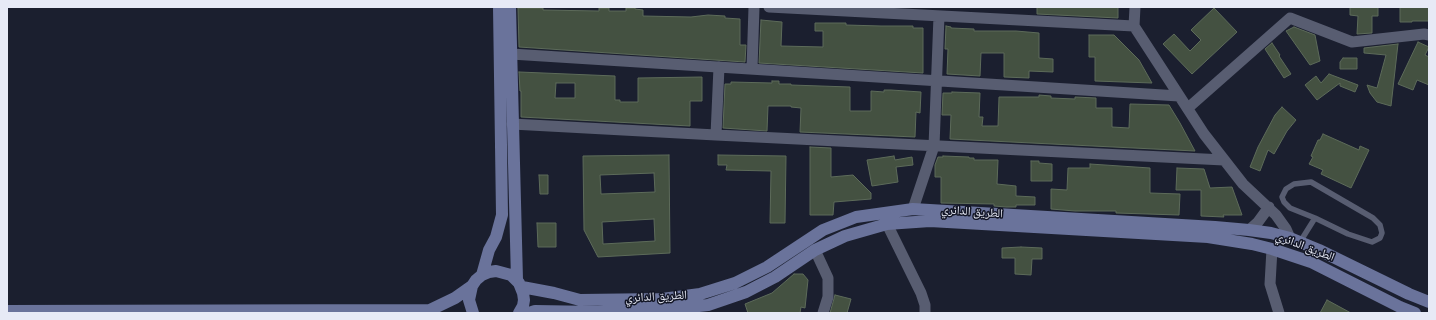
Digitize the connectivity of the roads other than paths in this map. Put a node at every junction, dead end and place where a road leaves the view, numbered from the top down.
1 (499, 7) edge
2 (510, 7) edge
3 (754, 7) edge
4 (769, 7) edge
5 (786, 7) edge
6 (1135, 7) edge
7 (944, 13) edge
8 (1134, 26) junction
9 (1429, 35) edge
10 (511, 54) junction
11 (719, 67) junction
12 (752, 69) junction
13 (937, 81) junction
14 (1179, 96) junction
15 (1188, 108) junction
16 (507, 123) junction
17 (716, 135) junction
18 (934, 146) junction
19 (1224, 160) junction
20 (1269, 207) junction
21 (913, 209) junction
22 (1315, 218) junction
23 (887, 224) junction
24 (1249, 230) junction
25 (1295, 240) junction
26 (1272, 249) junction
27 (815, 250) junction
28 (482, 275) junction
29 (519, 284) junction
30 (472, 286) junction
31 (1429, 302) edge
32 (7, 310) edge
33 (473, 313) edge
34 (519, 313) edge
35 (529, 313) edge
36 (823, 313) edge
37 (925, 313) edge
38 (1279, 313) edge
39 (1415, 313) edge

1 - 16 main road
2 - 10 main road
3 - 12 street
4 - 5 street
5 - 7 street
6 - 8 street
7 - 8 street
7 - 13 street
8 - 14 street
9 - 15 street
10 - 11 street
10 - 16 main road
11 - 12 street
11 - 17 street
12 - 13 street
13 - 14 street
13 - 18 street
14 - 15 street
15 - 19 street
16 - 17 street
16 - 28 main road
16 - 29 main road
17 - 18 street
18 - 19 street
18 - 21 street
19 - 20 street
20 - 24 street
20 - 25 street
21 - 24 main road, الطريق الدائري
21 - 29 main road, الطريق الدائري
22 - 22 lane
22 - 25 lane
23 - 26 main road, الطريق الدائري
23 - 27 main road, الطريق الدائري
23 - 37 street
24 - 25 main road, الطريق الدائري
25 - 31 main road, الطريق الدائري
26 - 38 street
26 - 39 main road, الطريق الدائري
27 - 35 main road, الطريق الدائري
27 - 36 street
28 - 29 main road, الطريق الدائري
28 - 30 main road
29 - 34 main road
30 - 32 main road
30 - 33 main road

